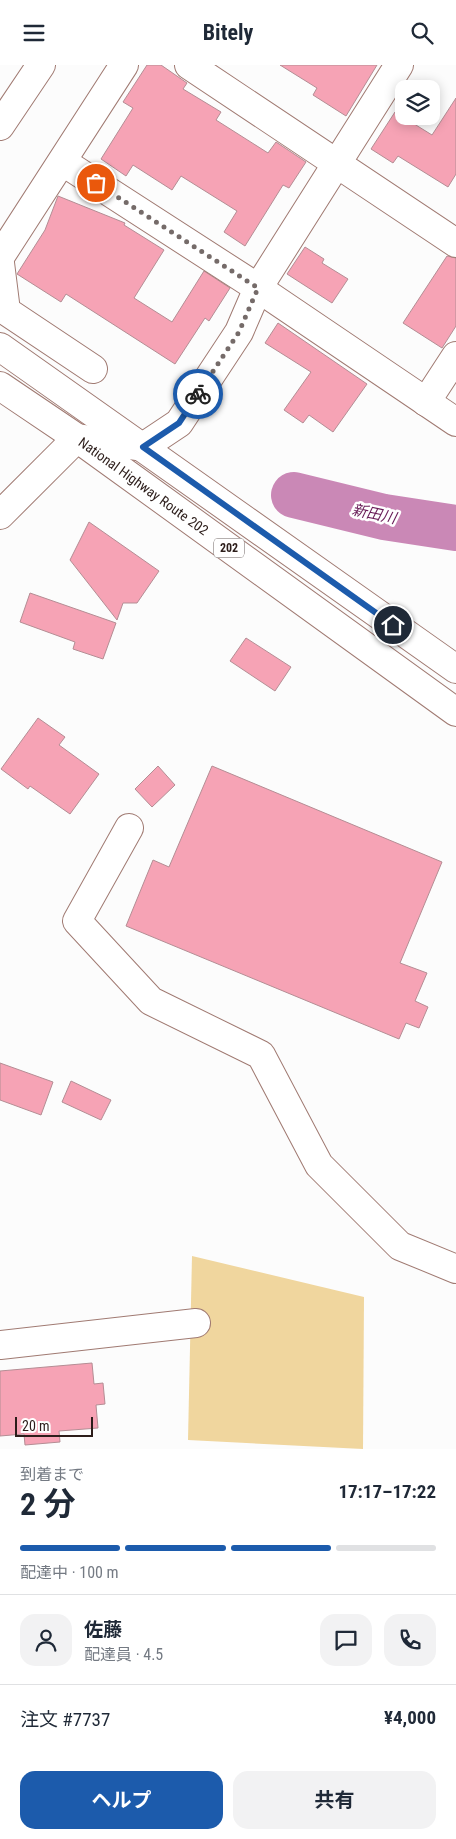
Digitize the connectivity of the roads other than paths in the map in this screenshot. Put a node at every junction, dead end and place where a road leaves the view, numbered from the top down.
1 (41, 65) edge
2 (124, 65) edge
3 (189, 65) edge
4 (399, 65) edge
5 (0, 126) edge
6 (63, 162) junction
7 (337, 163) junction
8 (454, 237) edge
9 (0, 257) edge
10 (0, 263) edge
11 (258, 288) junction
12 (0, 347) edge
13 (456, 356) edge
14 (93, 369) dead end
15 (0, 386) edge
16 (426, 402) junction
17 (456, 422) edge
18 (77, 438) junction
19 (143, 447) junction
20 (0, 515) edge
21 (456, 669) edge
22 (456, 712) edge
23 (129, 829) dead end
24 (456, 1269) edge
25 (196, 1323) dead end
26 (0, 1345) edge

1 - 5 main road
2 - 6 main road
3 - 7 main road
4 - 7 main road
6 - 9 main road
6 - 11 main road
7 - 8 main road
7 - 11 main road
10 - 14 main road
11 - 16 main road
11 - 19 main road
12 - 19 main road, 202
13 - 16 main road
15 - 18 main road, National Highway Route 202 / 202
16 - 17 main road
18 - 19 main road
18 - 20 main road
18 - 22 main road, National Highway Route 202 / 202
19 - 21 main road, 202
23 - 24 main road
25 - 26 main road

